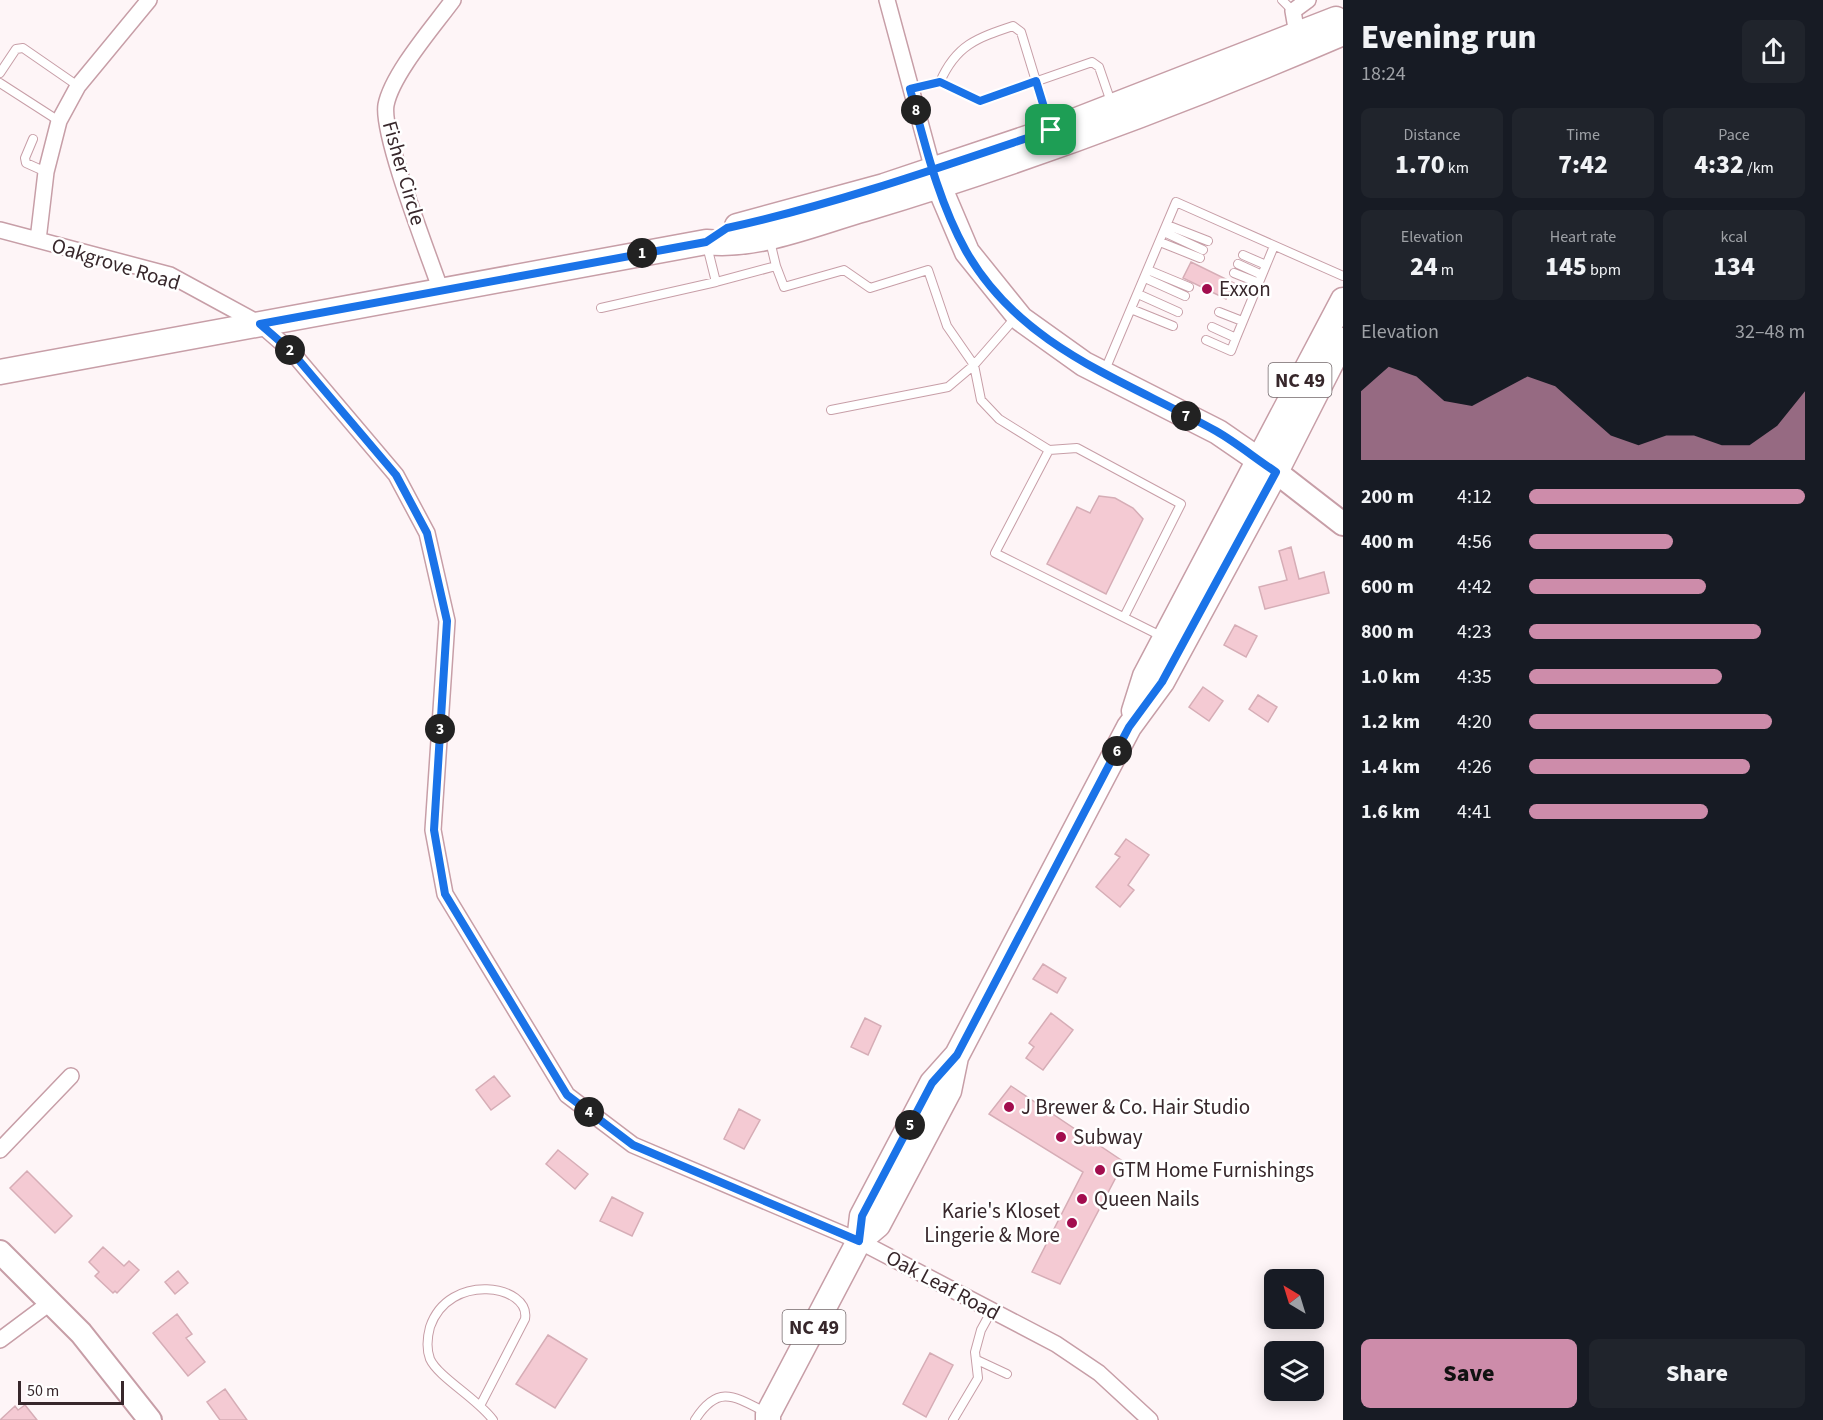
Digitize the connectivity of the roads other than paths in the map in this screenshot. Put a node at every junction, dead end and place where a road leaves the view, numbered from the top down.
1 (149, 0) edge
2 (453, 0) edge
3 (887, 0) edge
4 (1308, 0) edge
5 (1288, 5) edge
6 (1340, 21) edge
7 (1297, 34) junction
8 (0, 73) edge
9 (1036, 81) junction
10 (940, 82) junction
11 (0, 83) edge
12 (78, 86) junction
13 (910, 89) junction
14 (1113, 106) junction
15 (59, 121) junction
16 (1051, 130) junction
17 (33, 139) dead end
18 (46, 172) junction
19 (935, 179) junction
20 (1166, 229) junction
21 (0, 230) edge
22 (769, 236) junction
23 (38, 240) junction
24 (1208, 241) dead end
25 (706, 242) junction
26 (1160, 242) junction
27 (1274, 246) junction
28 (1243, 255) dead end
29 (1238, 264) dead end
30 (1266, 264) junction
31 (776, 266) junction
32 (1148, 270) junction
33 (1234, 273) dead end
34 (1262, 274) junction
35 (1343, 276) edge
36 (1144, 278) junction
37 (716, 282) junction
38 (1258, 283) junction
39 (1189, 287) dead end
40 (441, 291) junction
41 (1138, 294) junction
42 (1185, 296) dead end
43 (1343, 300) edge
44 (601, 308) dead end
45 (1131, 309) junction
46 (1178, 312) dead end
47 (1219, 312) dead end
48 (1017, 315) junction
49 (1242, 321) junction
50 (260, 324) junction
51 (1173, 326) dead end
52 (1212, 327) dead end
53 (1236, 338) junction
54 (1206, 340) dead end
55 (1343, 340) edge
56 (974, 365) junction
57 (0, 372) edge
58 (1103, 375) junction
59 (831, 410) dead end
60 (1049, 450) junction
61 (1267, 465) junction
62 (1343, 524) edge
63 (1124, 617) junction
64 (1165, 638) junction
65 (1129, 727) junction
66 (71, 1076) dead end
67 (0, 1150) edge
68 (859, 1241) junction
69 (0, 1252) edge
70 (51, 1302) junction
71 (992, 1310) junction
72 (0, 1341) edge
73 (977, 1360) junction
74 (1007, 1374) dead end
75 (481, 1404) junction
76 (764, 1418) edge
77 (150, 1420) edge
78 (493, 1420) edge
79 (694, 1420) edge
80 (953, 1420) edge
81 (1150, 1420) edge

1 - 12 street
2 - 40 street, Fisher Circle
3 - 13 street
4 - 5 street
5 - 7 street
6 - 7 main road
6 - 19 main road
7 - 14 main road
8 - 12 lane
9 - 10 lane
9 - 10 lane
9 - 14 lane
9 - 16 lane
10 - 13 lane
11 - 15 lane
12 - 15 street
13 - 19 street
14 - 16 main road
15 - 18 street
16 - 19 main road
17 - 18 lane
18 - 23 street
19 - 22 main road
19 - 25 main road
19 - 48 main road
20 - 24 lane
20 - 26 lane
20 - 26 lane
20 - 27 lane
21 - 23 street, Oakgrove Road
22 - 25 main road
22 - 31 lane
23 - 50 street, Oakgrove Road
25 - 37 lane
25 - 40 main road
26 - 32 lane
27 - 30 lane
27 - 35 lane
28 - 30 lane
29 - 34 lane
30 - 34 lane
31 - 37 lane
31 - 56 lane
32 - 36 lane
32 - 39 lane
33 - 38 lane
34 - 38 lane
36 - 41 lane
36 - 42 lane
37 - 44 lane
38 - 49 lane
40 - 50 main road
41 - 45 lane
41 - 46 lane
43 - 61 main road, NC 49
45 - 51 lane
45 - 58 lane
47 - 49 lane
48 - 56 lane
48 - 58 main road
49 - 53 lane
50 - 57 main road
50 - 68 street, Oak Leaf Road
52 - 53 lane
53 - 54 lane
55 - 61 main road, NC 49
56 - 59 lane
56 - 60 lane
58 - 61 main road
60 - 63 lane
60 - 63 lane
61 - 62 street
61 - 64 main road, NC 49
61 - 65 main road, NC 49
63 - 64 lane
64 - 65 main road, NC 49
65 - 68 main road, NC 49
66 - 67 street
68 - 71 street, Oak Leaf Road
68 - 76 main road, NC 49
69 - 70 street
70 - 72 street
70 - 77 street
71 - 73 lane
71 - 81 street, Oak Leaf Road
73 - 74 lane
73 - 80 lane
75 - 75 lane
75 - 78 lane
76 - 79 lane

